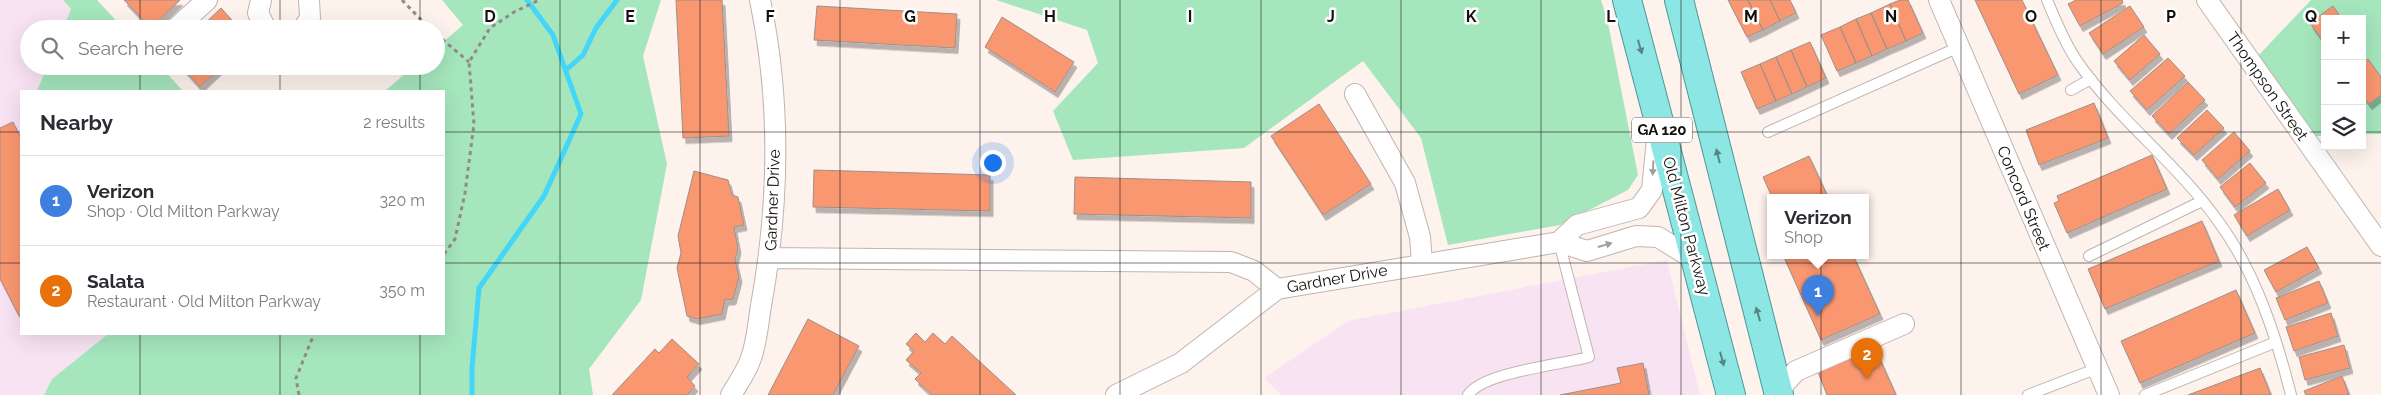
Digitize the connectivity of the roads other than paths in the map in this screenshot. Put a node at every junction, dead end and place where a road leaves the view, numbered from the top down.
1 (207, 0) edge
2 (308, 0) edge
3 (760, 0) edge
4 (1627, 0) edge
5 (1679, 0) edge
6 (1939, 0) edge
7 (2047, 0) edge
8 (2206, 0) edge
9 (257, 1) edge
10 (185, 20) edge
11 (262, 20) edge
12 (309, 20) edge
13 (1959, 47) junction
14 (2091, 79) junction
15 (2071, 90) dead end
16 (1355, 94) dead end
17 (1660, 120) junction
18 (1768, 132) dead end
19 (2202, 201) junction
20 (1559, 242) junction
21 (2381, 246) edge
22 (2088, 256) dead end
23 (770, 258) junction
24 (1697, 261) junction
25 (1422, 263) junction
26 (1277, 290) junction
27 (1904, 324) dead end
28 (2276, 342) junction
29 (1768, 352) junction
30 (2098, 368) junction
31 (1796, 371) junction
32 (731, 395) edge
33 (1116, 395) edge
34 (1468, 395) edge
35 (1731, 395) edge
36 (1779, 395) edge
37 (2028, 395) edge
38 (2109, 395) edge
39 (2145, 395) edge
40 (2291, 395) edge

1 - 10 street
2 - 12 street
3 - 23 street, Gardner Drive
4 -> 17 highway, Old Milton Parkway / GA 120
29 -> 5 highway, GA 120
6 - 13 street, Concord Street
7 - 14 lane
8 - 21 street, Thompson Street
9 - 11 street
13 - 18 lane
13 - 30 street, Concord Street
14 - 15 lane
14 - 19 lane
16 - 25 street
17 -> 20 street
17 - 24 highway, Old Milton Parkway / GA 120
19 - 22 lane
19 - 28 lane
20 -> 24 street, Gardner Drive
20 - 25 street, Gardner Drive
20 - 34 lane
23 - 26 street
23 - 32 street, Gardner Drive
24 -> 35 highway, Old Milton Parkway / GA 120
25 - 26 street, Gardner Drive
26 - 33 street, Gardner Drive
27 - 31 street
28 - 39 lane
28 - 40 lane
29 - 31 street
29 - 36 highway, GA 120
30 - 37 lane
30 - 38 street, Concord Street
31 - 36 street

